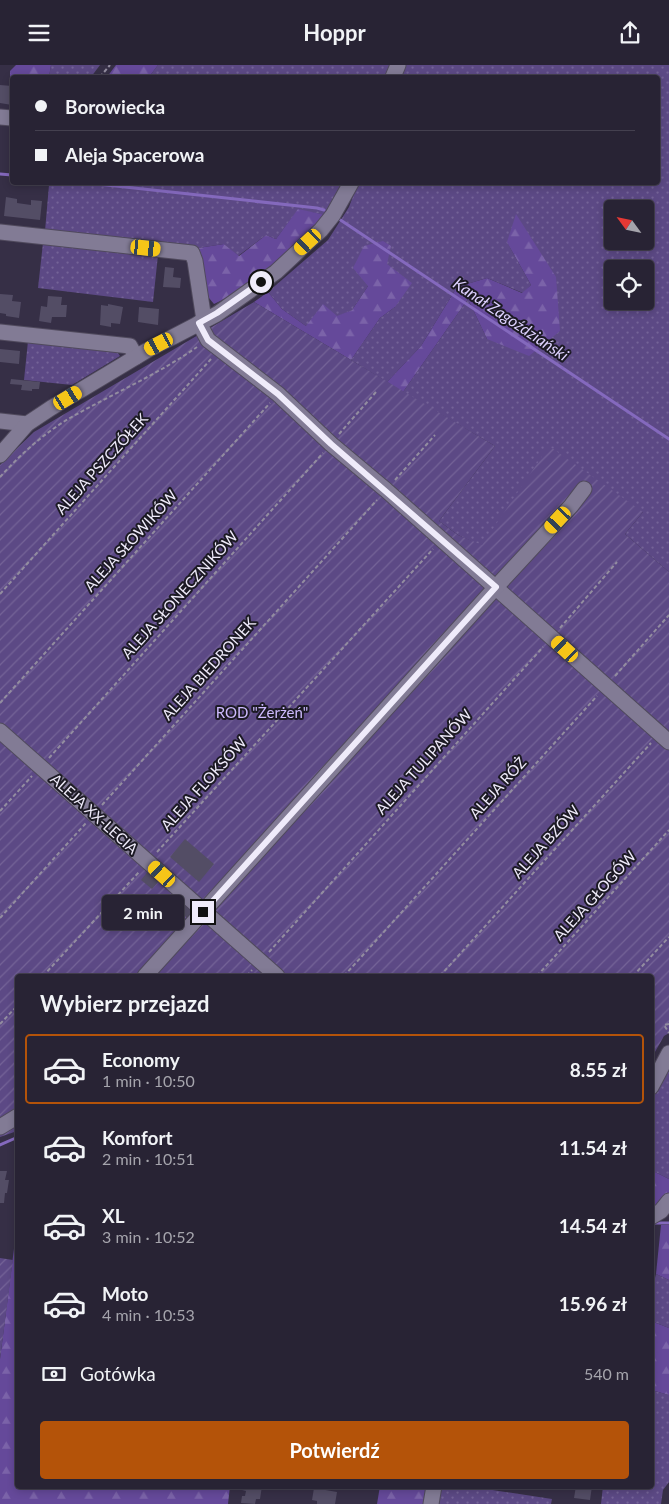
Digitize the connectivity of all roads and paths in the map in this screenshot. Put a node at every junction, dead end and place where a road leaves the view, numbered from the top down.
1 (110, 65) edge
2 (102, 75) edge
3 (350, 185) edge
4 (0, 232) edge
5 (202, 322) junction
6 (0, 332) edge
7 (214, 344) junction
8 (136, 357) junction
9 (376, 392) dead end
10 (278, 394) junction
11 (0, 421) edge
12 (27, 424) junction
13 (435, 435) dead end
14 (331, 444) junction
15 (0, 455) edge
16 (0, 477) edge
17 (584, 489) dead end
18 (386, 490) junction
19 (441, 540) junction
20 (617, 562) dead end
21 (496, 587) junction
22 (0, 594) edge
23 (669, 615) edge
24 (552, 637) junction
25 (606, 687) junction
26 (0, 703) edge
27 (0, 731) edge
28 (664, 738) edge
29 (41, 767) junction
30 (0, 811) edge
31 (94, 814) junction
32 (669, 830) edge
33 (148, 862) junction
34 (203, 912) junction
35 (0, 918) edge
36 (669, 937) edge
37 (260, 961) junction
38 (46, 974) edge
39 (147, 974) edge
40 (249, 974) edge
41 (275, 974) edge
42 (346, 974) edge
43 (442, 974) edge
44 (539, 974) edge
45 (635, 974) edge
46 (15, 1008) edge
47 (0, 1024) edge
48 (669, 1024) edge
49 (669, 1033) edge
50 (669, 1053) edge
51 (654, 1081) edge
52 (15, 1118) edge
53 (0, 1127) edge
54 (669, 1201) edge
55 (654, 1215) edge
56 (434, 1489) edge
57 (431, 1504) edge

1 - 2 path
3 - 5 street
4 - 5 street
5 - 7 street
5 - 8 street
6 - 8 street
7 - 10 street
7 - 16 path
7 - 22 path, ALEJA PSZCZÓŁEK
8 - 12 street
9 - 14 path, ALEJA SŁONECZNIKÓW
10 - 14 street
10 - 26 path, ALEJA SŁOWIKÓW
11 - 12 street
12 - 15 street
13 - 18 path, ALEJA BIEDRONEK
14 - 18 street
14 - 29 path, ALEJA SŁONECZNIKÓW
17 - 21 street
18 - 19 street
18 - 31 path, ALEJA BIEDRONEK
19 - 21 street
19 - 33 path, ALEJA FLOKSÓW
20 - 24 path, ALEJA TULIPANÓW
21 - 24 street
21 - 34 street
23 - 25 path, ALEJA RÓŻ
24 - 25 street
24 - 37 path, ALEJA TULIPANÓW
25 - 28 street
25 - 42 path, ALEJA RÓŻ
27 - 29 street, ALEJA XX-LECIA
28 - 43 path, ALEJA BZÓW
29 - 30 path, ALEJA SŁONECZNIKÓW
29 - 31 street, ALEJA XX-LECIA
31 - 33 street, ALEJA XX-LECIA
31 - 35 path, ALEJA BIEDRONEK
32 - 44 path, ALEJA GŁOGÓW
33 - 34 street, ALEJA XX-LECIA
33 - 38 path, ALEJA FLOKSÓW
34 - 37 street, ALEJA XX-LECIA
34 - 39 street
36 - 45 path
37 - 40 path, ALEJA TULIPANÓW
37 - 41 street, ALEJA XX-LECIA
46 - 47 path
48 - 49 path
50 - 51 street
52 - 53 street
54 - 55 street
56 - 57 street

